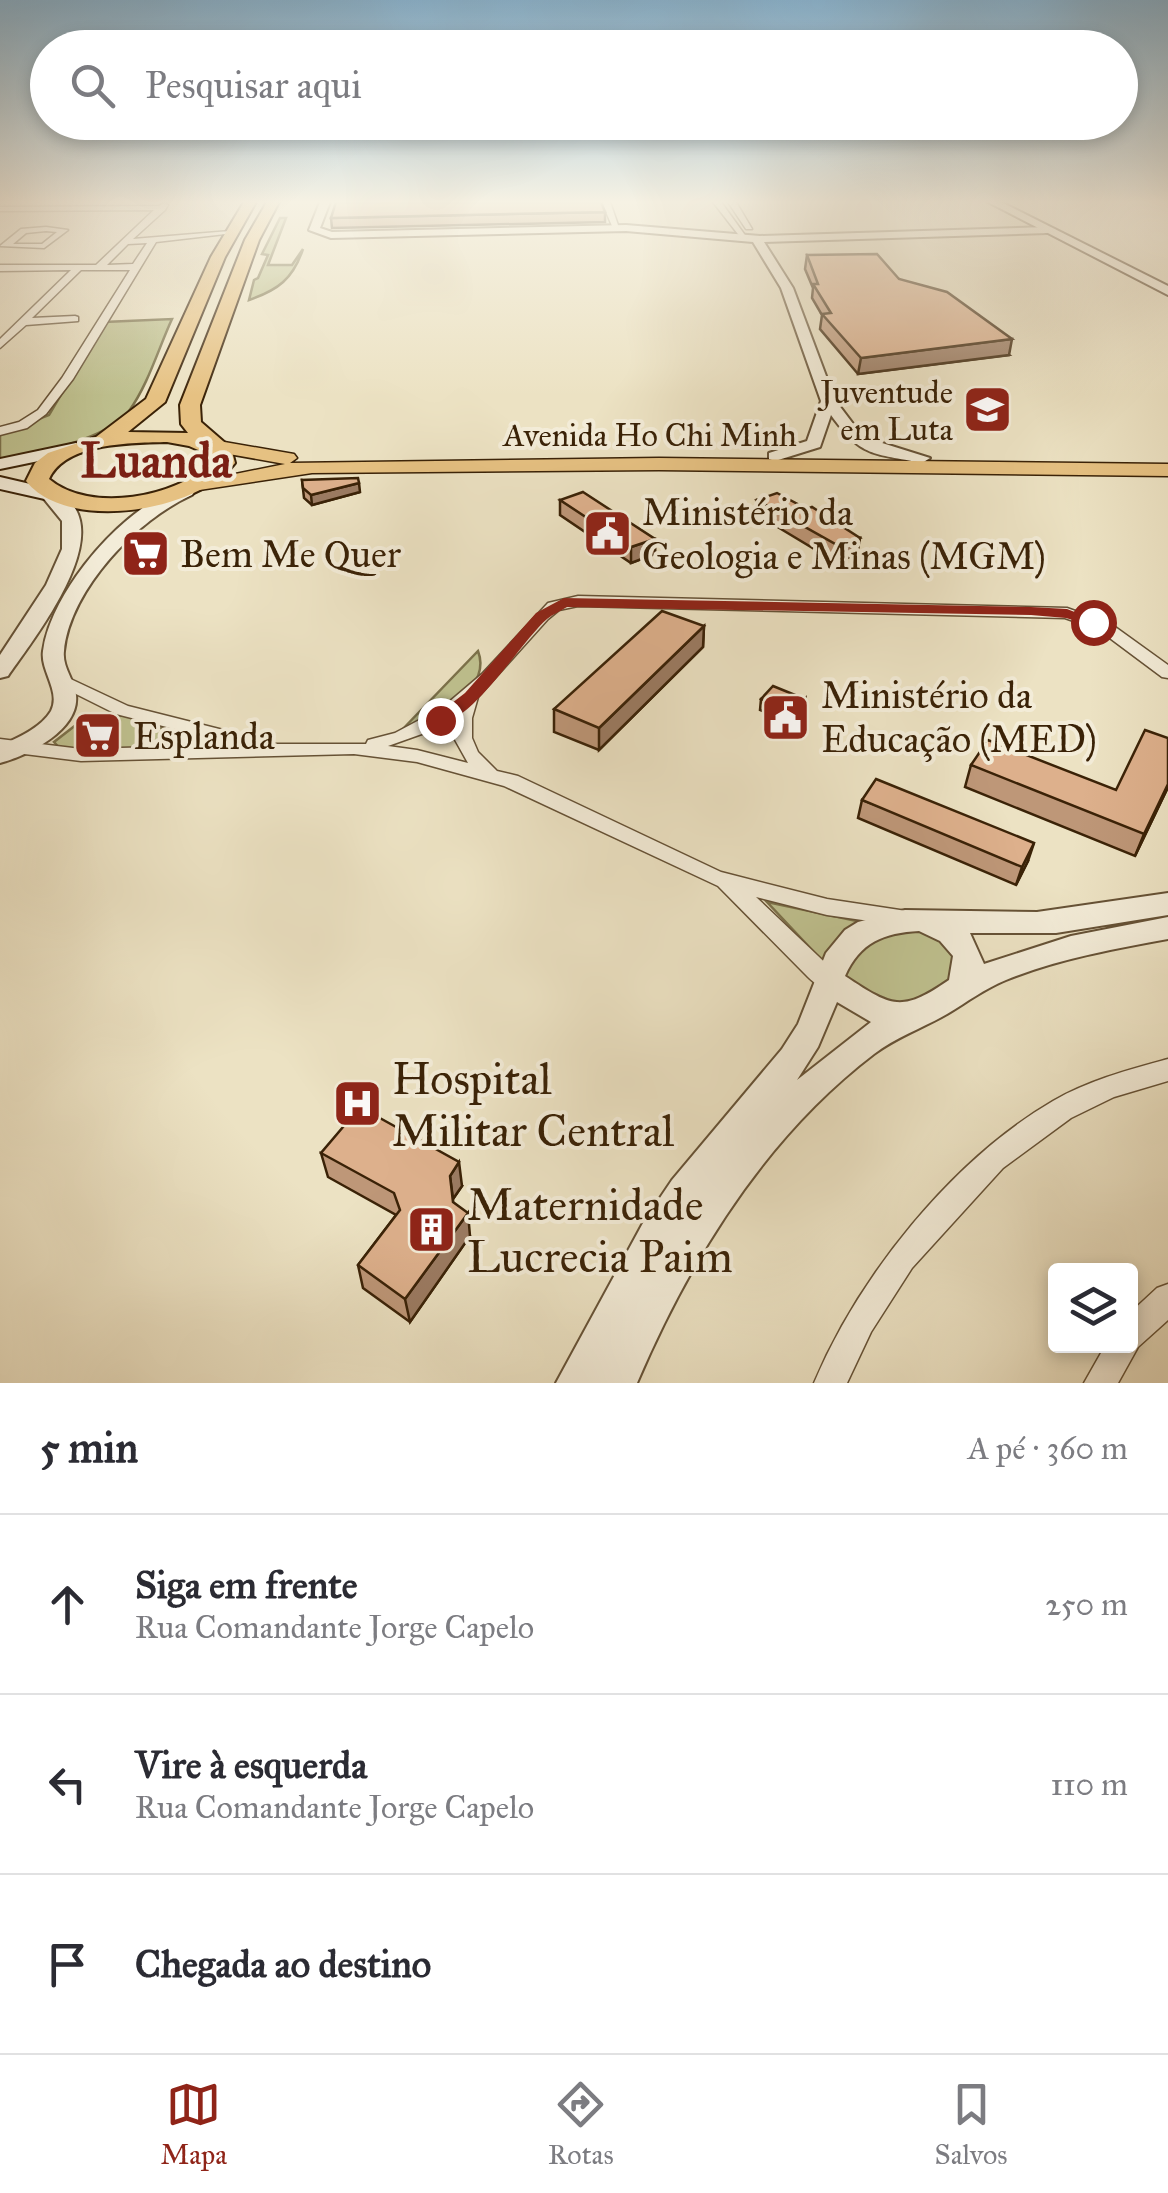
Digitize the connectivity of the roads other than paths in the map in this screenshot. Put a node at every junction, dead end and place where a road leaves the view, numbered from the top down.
1 (0, 267) edge
2 (100, 267) joint
3 (137, 267) joint
4 (211, 267) edge
5 (242, 267) edge
6 (774, 267) edge
7 (1119, 267) edge
8 (78, 268) junction
9 (1168, 291) edge
10 (75, 319) dead end
11 (23, 322) junction
12 (0, 345) edge
13 (828, 401) junction
14 (0, 431) edge
15 (213, 446) junction
16 (81, 447) junction
17 (775, 456) junction
18 (922, 458) junction
19 (1168, 460) edge
20 (0, 464) edge
21 (1168, 470) edge
22 (0, 484) edge
23 (194, 488) junction
24 (49, 494) junction
25 (8, 651) edge
26 (0, 671) edge
27 (1168, 673) edge
28 (62, 680) junction
29 (470, 696) junction
30 (354, 748) junction
31 (298, 749) junction
32 (5, 750) edge
33 (511, 781) junction
34 (715, 878) junction
35 (1168, 904) edge
36 (915, 920) junction
37 (1168, 928) edge
38 (830, 982) junction
39 (960, 988) junction
40 (909, 1017) junction
41 (1168, 1070) edge
42 (1168, 1299) edge
43 (1138, 1327) edge
44 (1119, 1353) edge
45 (576, 1383) edge
46 (616, 1383) edge
47 (830, 1383) edge
48 (1100, 1383) edge

1 - 8 street
2 - 3 street
2 - 8 street
3 - 14 street
4 - 16 highway
5 - 15 highway
6 - 13 street
7 - 9 main road
8 - 11 street
10 - 11 street
11 - 12 street
13 - 17 street
13 - 18 street
15 - 16 highway
15 - 17 main road, Avenida Ho Chi Minh
15 - 23 highway
16 - 20 main road
16 - 24 highway
17 - 18 main road, Avenida Ho Chi Minh
18 - 19 main road, Avenida Ho Chi Minh
21 - 23 main road, Avenida Ho Chi Minh
22 - 24 main road
23 - 24 highway
23 - 28 street
24 - 25 street
25 - 26 street
27 - 29 street
28 - 31 street
28 - 32 street
29 - 30 street
29 - 33 street
30 - 31 street
30 - 33 street
31 - 32 street
33 - 34 street
34 - 36 street
34 - 38 street
35 - 36 street
36 - 38 street
36 - 39 street
37 - 39 street
38 - 40 street
38 - 45 street
39 - 40 street
40 - 46 street
41 - 47 street
42 - 43 street
44 - 48 street

